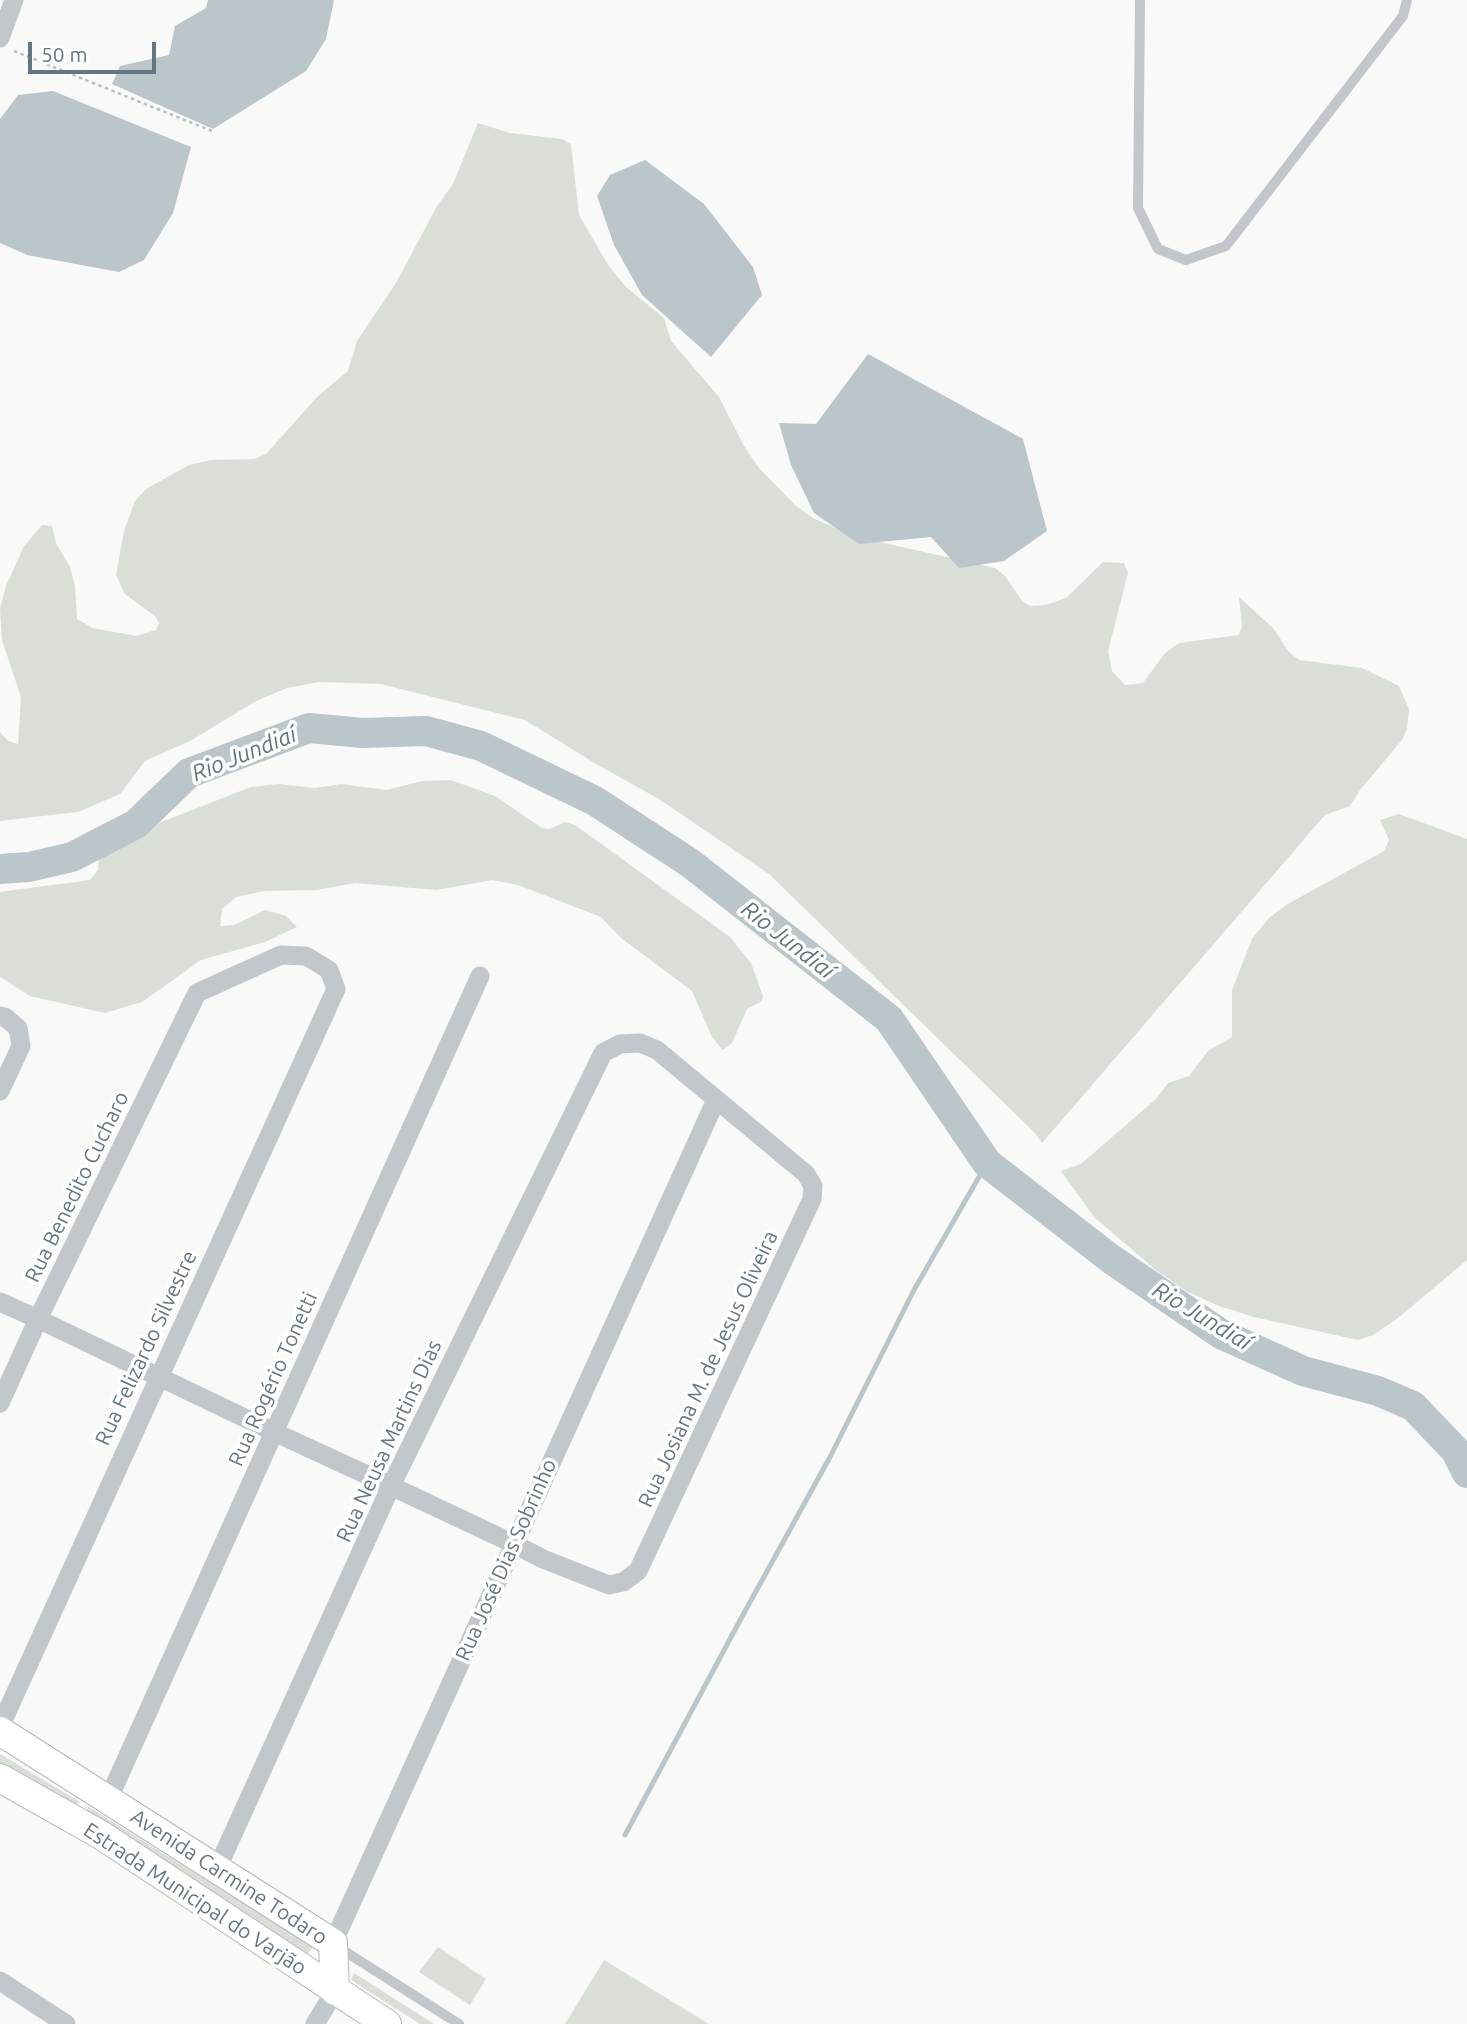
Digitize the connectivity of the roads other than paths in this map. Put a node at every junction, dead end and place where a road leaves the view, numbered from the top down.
1 (14, 0) edge
2 (1140, 0) edge
3 (1408, 0) edge
4 (6, 44) edge
5 (480, 976) dead end
6 (197, 993) joint
7 (0, 1016) edge
8 (0, 1091) edge
9 (716, 1100) junction
10 (0, 1302) edge
11 (38, 1319) junction
12 (158, 1377) junction
13 (0, 1403) edge
14 (274, 1432) junction
15 (391, 1486) junction
16 (514, 1544) junction
17 (0, 1729) edge
18 (0, 1778) edge
19 (108, 1800) junction
20 (217, 1870) junction
21 (333, 1943) junction
22 (0, 1981) edge
23 (335, 1991) junction
24 (66, 2024) edge
25 (315, 2024) edge
26 (387, 2024) edge
27 (458, 2024) edge

1 - 4 street
2 - 3 lane
5 - 14 street, Rua Rogério Tonetti
6 - 11 street, Rua Benedito Cucharo
6 - 12 street, Rua Felizardo Silvestre
7 - 8 street
9 - 15 street, Rua Neusa Martins Dias
9 - 16 street, Rua José Dias Sobrinho
9 - 16 street, Rua Josiana M. de Jesus Oliveira
10 - 11 street
11 - 12 street
11 - 13 street, Rua Benedito Cucharo
12 - 14 street
12 - 17 street, Rua Felizardo Silvestre
14 - 15 street
14 - 19 street, Rua Rogério Tonetti
15 - 16 street
15 - 20 street, Rua Neusa Martins Dias
16 - 21 street, Rua José Dias Sobrinho
17 - 19 main road, Avenida Carmine Todaro
18 - 23 main road, Estrada Municipal do Varjão
19 - 20 main road, Avenida Carmine Todaro
20 - 21 main road, Avenida Carmine Todaro
21 - 23 main road, Rua José Dias Sobrinho
21 - 27 lane, Avenida Carmine Todaro
22 - 24 street
23 - 25 street
23 - 26 main road, Estrada Municipal do Varjão

